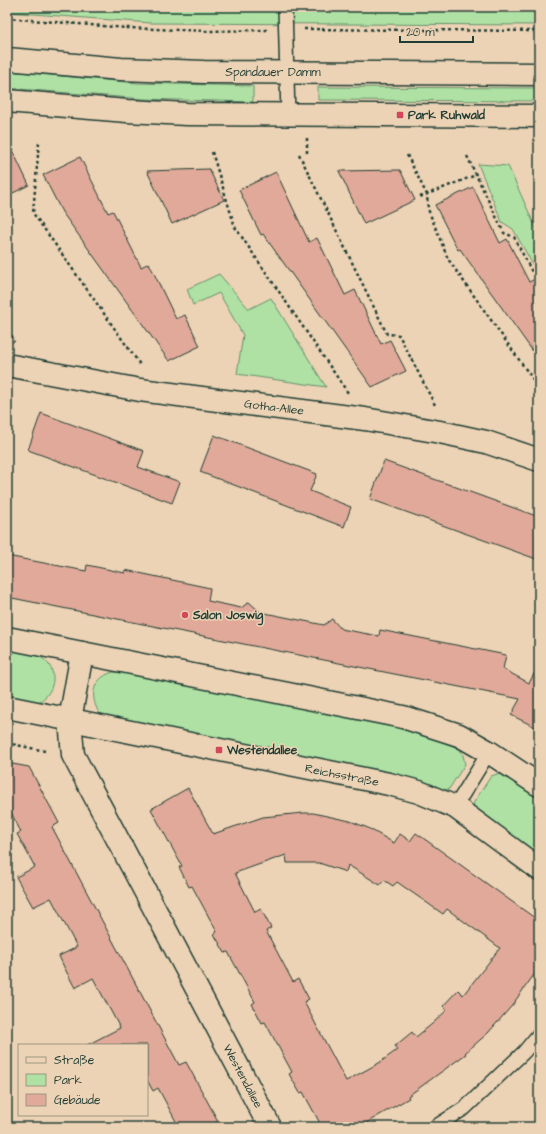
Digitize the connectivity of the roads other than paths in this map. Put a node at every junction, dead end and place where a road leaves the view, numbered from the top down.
1 (285, 7) edge
2 (7, 59) edge
3 (287, 73) junction
4 (539, 74) edge
5 (7, 101) edge
6 (288, 115) junction
7 (539, 116) edge
8 (12, 356) edge
9 (539, 460) edge
10 (7, 638) edge
11 (82, 653) junction
12 (7, 707) edge
13 (70, 720) junction
14 (489, 752) junction
15 (539, 785) edge
16 (455, 807) junction
17 (539, 869) edge
18 (539, 1034) edge
19 (270, 1127) edge
20 (435, 1127) edge

1 - 3 lane
2 - 3 main road, Spandauer Damm
3 - 4 main road, Spandauer Damm
3 - 6 lane
5 - 6 main road
6 - 7 main road
8 - 9 main road, Gotha-Allee
10 - 11 main road
11 - 13 main road, Westendallee
11 - 14 main road
12 - 13 main road, Reichsstraße
13 - 16 main road, Reichsstraße
13 - 19 main road, Westendallee
14 - 15 main road
14 - 16 lane
16 - 17 main road, Reichsstraße
18 - 20 lane

